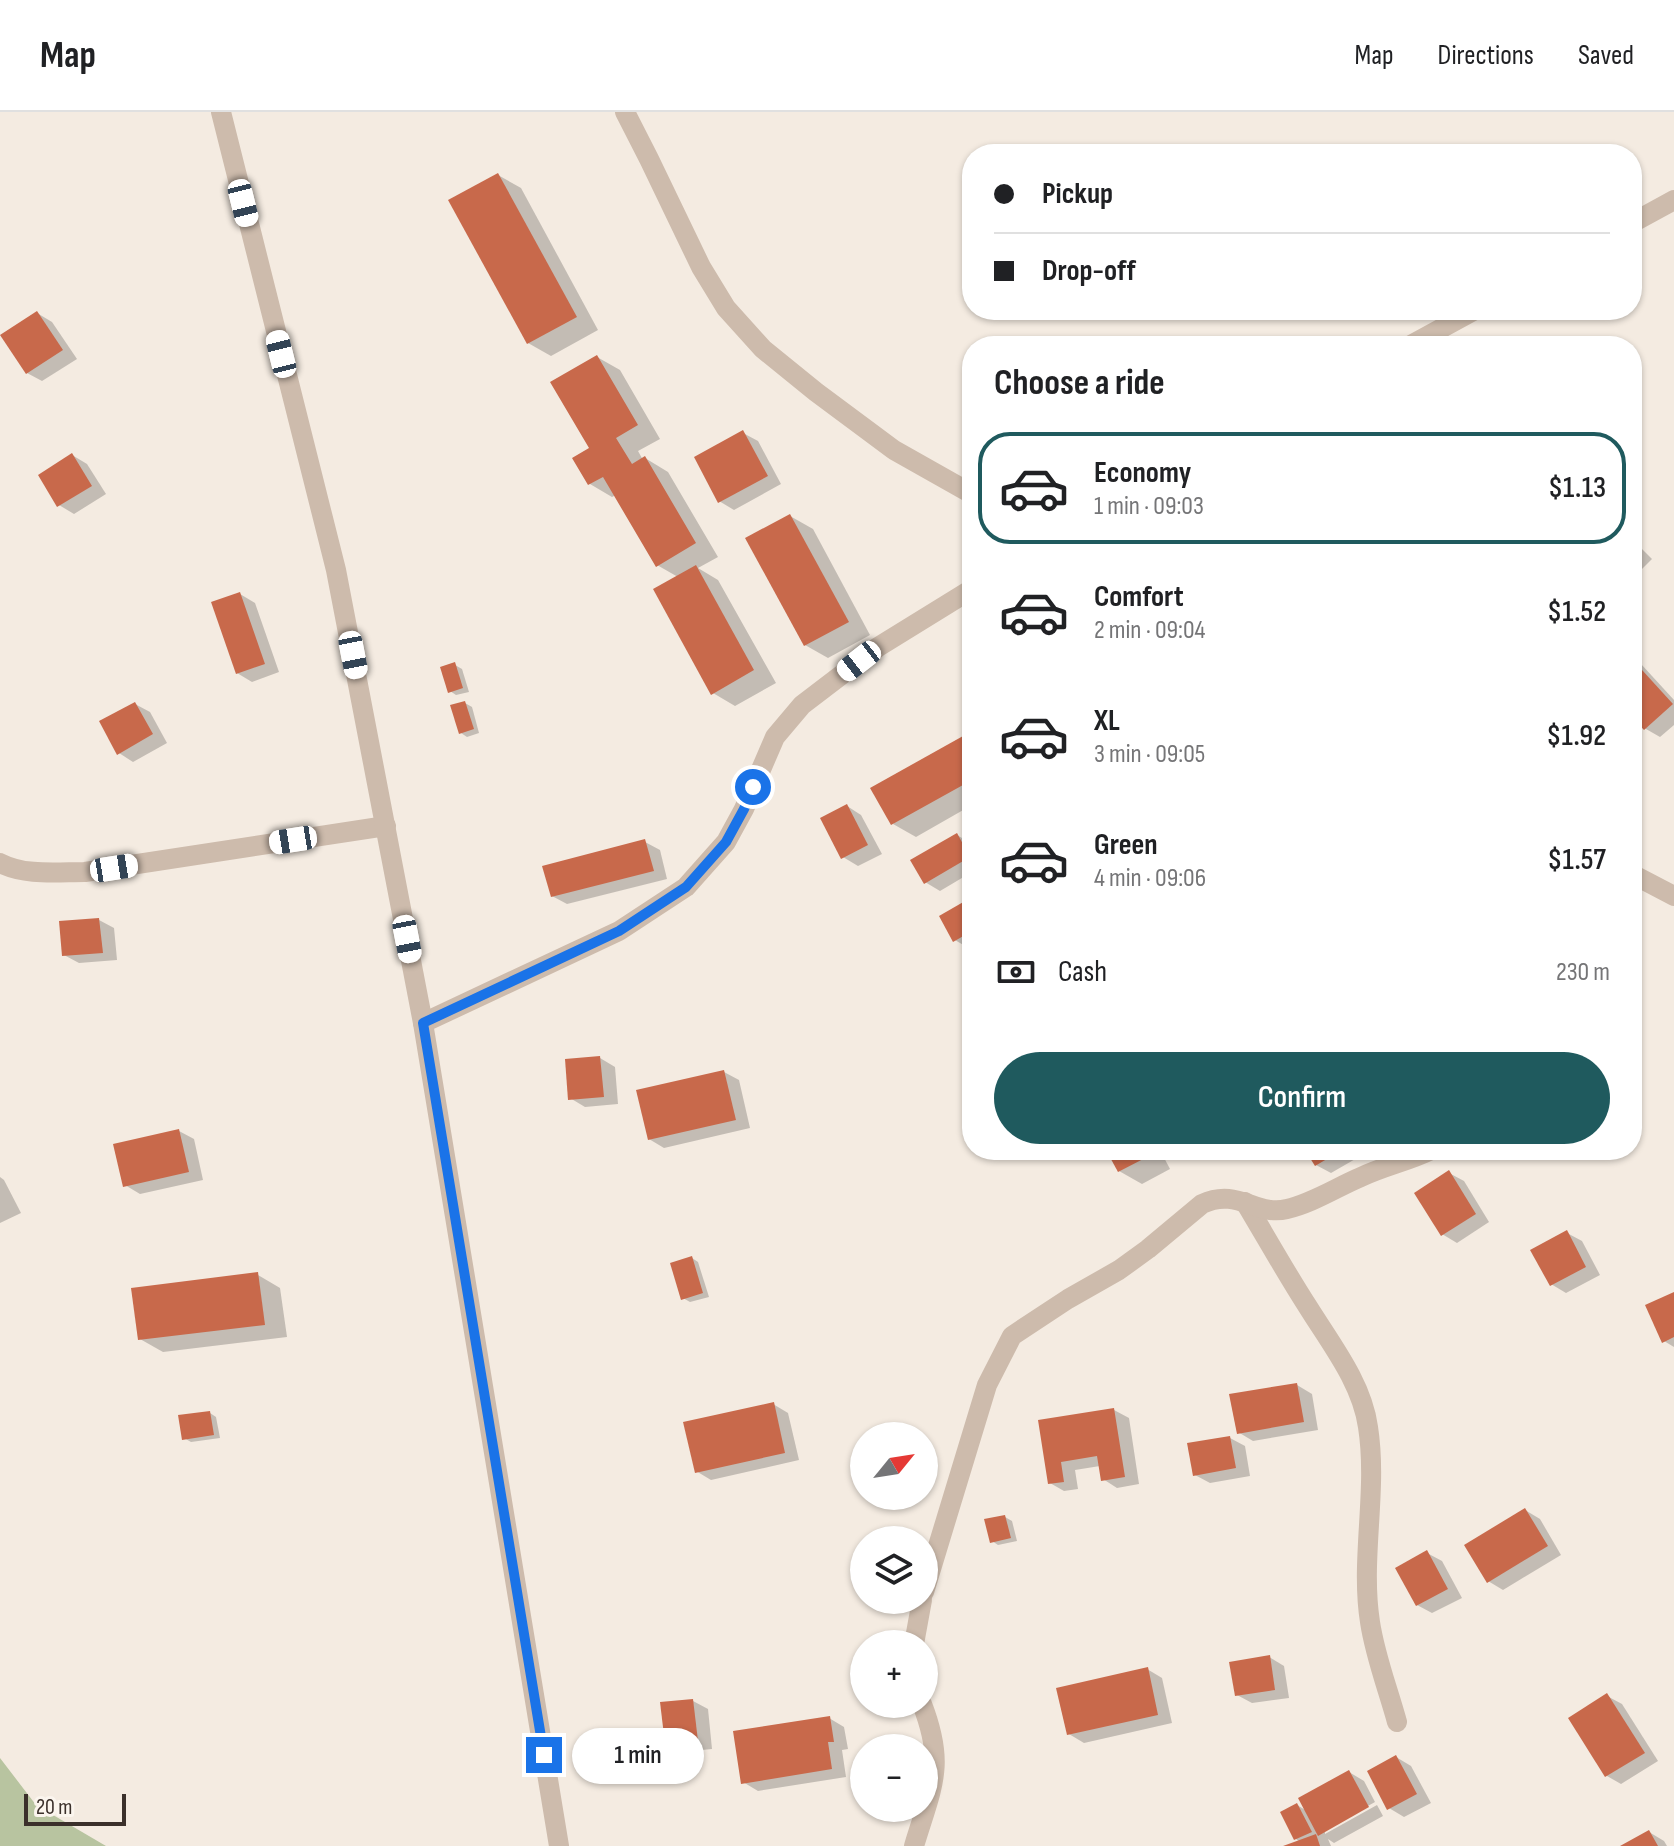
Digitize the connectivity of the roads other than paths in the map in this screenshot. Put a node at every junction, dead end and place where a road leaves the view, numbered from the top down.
1 (221, 112) edge
2 (625, 112) edge
3 (1674, 200) edge
4 (1642, 218) edge
5 (1457, 320) edge
6 (1427, 336) edge
7 (962, 488) edge
8 (962, 595) edge
9 (386, 826) junction
10 (0, 863) edge
11 (1642, 879) edge
12 (1674, 896) edge
13 (423, 1023) junction
14 (1410, 1160) edge
15 (1245, 1202) junction
16 (938, 1546) edge
17 (927, 1718) edge
18 (1397, 1722) dead end
19 (559, 1846) edge
20 (914, 1846) edge

1 - 9 street
2 - 7 street
3 - 4 street
5 - 6 street
8 - 13 street
9 - 10 street
9 - 13 street
11 - 12 street
13 - 19 street
14 - 15 street
15 - 16 street
15 - 18 street
17 - 20 street

